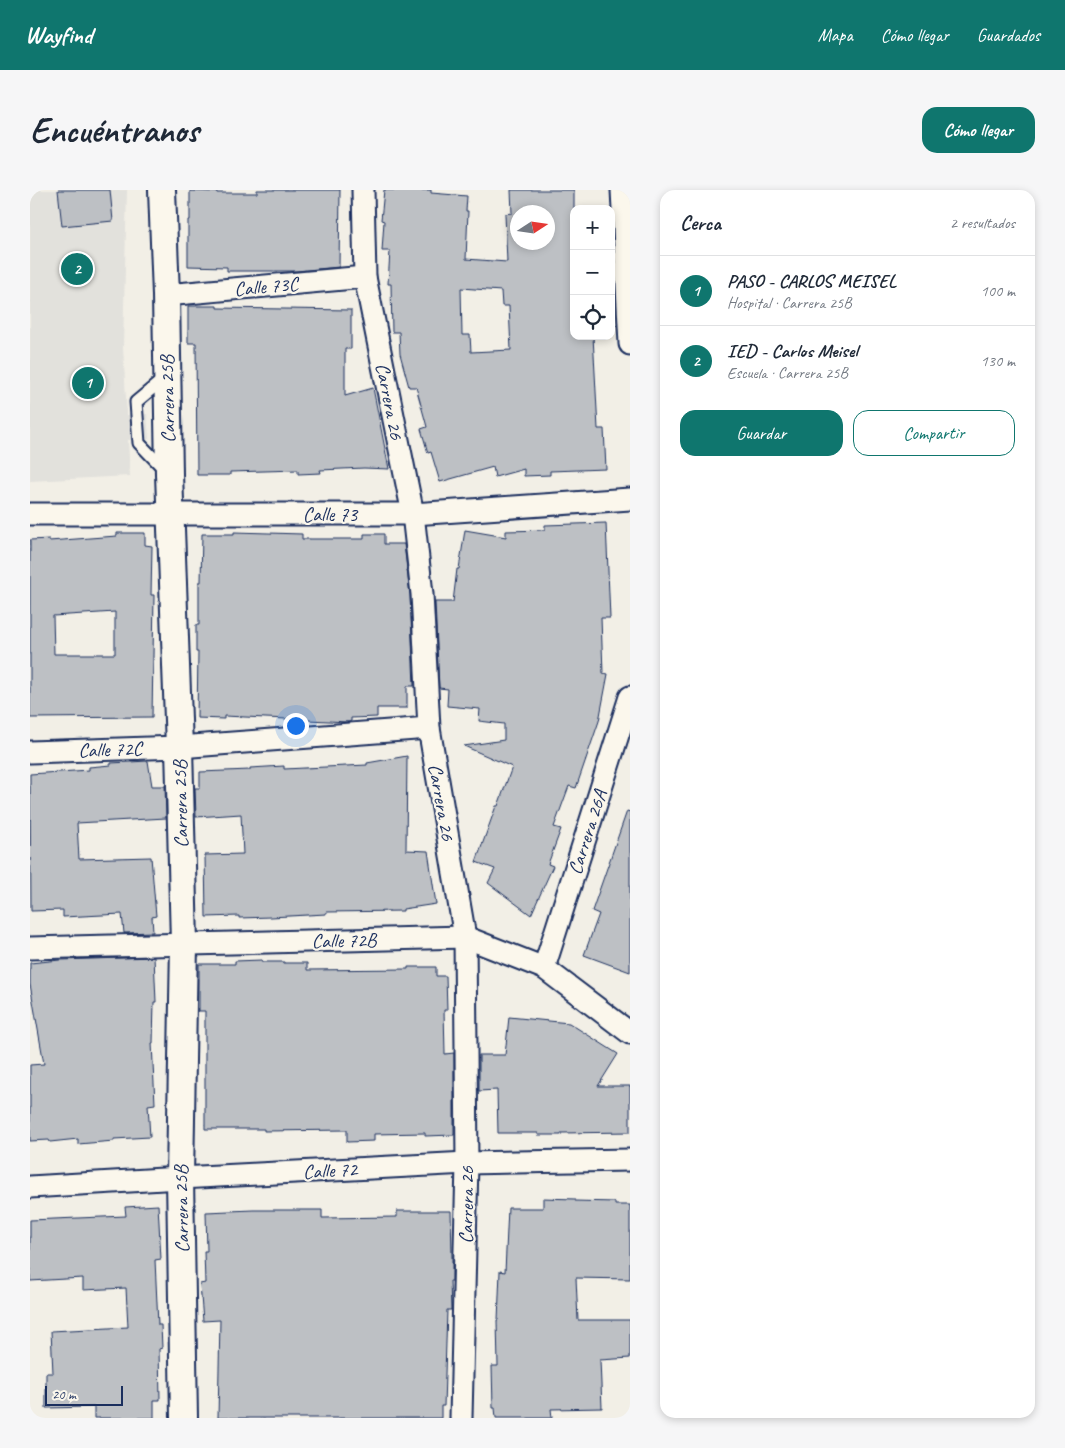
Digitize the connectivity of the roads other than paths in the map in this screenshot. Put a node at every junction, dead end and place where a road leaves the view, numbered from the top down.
1 (162, 190) edge
2 (363, 190) edge
3 (622, 190) edge
4 (365, 277) junction
5 (166, 295) junction
6 (630, 344) edge
7 (630, 499) edge
8 (30, 514) edge
9 (413, 514) junction
10 (170, 515) junction
11 (630, 697) edge
12 (430, 728) junction
13 (179, 747) junction
14 (30, 752) edge
15 (465, 937) junction
16 (184, 944) junction
17 (30, 948) edge
18 (544, 968) junction
19 (630, 1033) edge
20 (630, 1160) edge
21 (467, 1163) junction
22 (180, 1178) junction
23 (30, 1187) edge
24 (184, 1418) edge
25 (460, 1418) edge

1 - 5 street, Carrera 25B
2 - 4 street, Carrera 26
3 - 6 street
4 - 5 street, Calle 73C
4 - 9 street, Carrera 26
5 - 10 street, Carrera 25B
7 - 9 street, Calle 73
8 - 10 street, Calle 73
9 - 10 street, Calle 73
9 - 12 street, Carrera 26
10 - 13 street, Carrera 25B
11 - 18 street, Carrera 26A
12 - 13 street, Calle 72C
12 - 15 street, Carrera 26
13 - 14 street, Calle 72C
13 - 16 street, Carrera 25B
15 - 16 street, Calle 72B
15 - 18 street, Calle 72B
15 - 21 street, Carrera 26
16 - 17 street, Calle 72B
16 - 22 street, Carrera 25B
18 - 19 street, Calle 72B
20 - 21 street, Calle 72
21 - 22 street, Calle 72
21 - 25 street, Carrera 26
22 - 23 street, Calle 72
22 - 24 street, Carrera 25B

